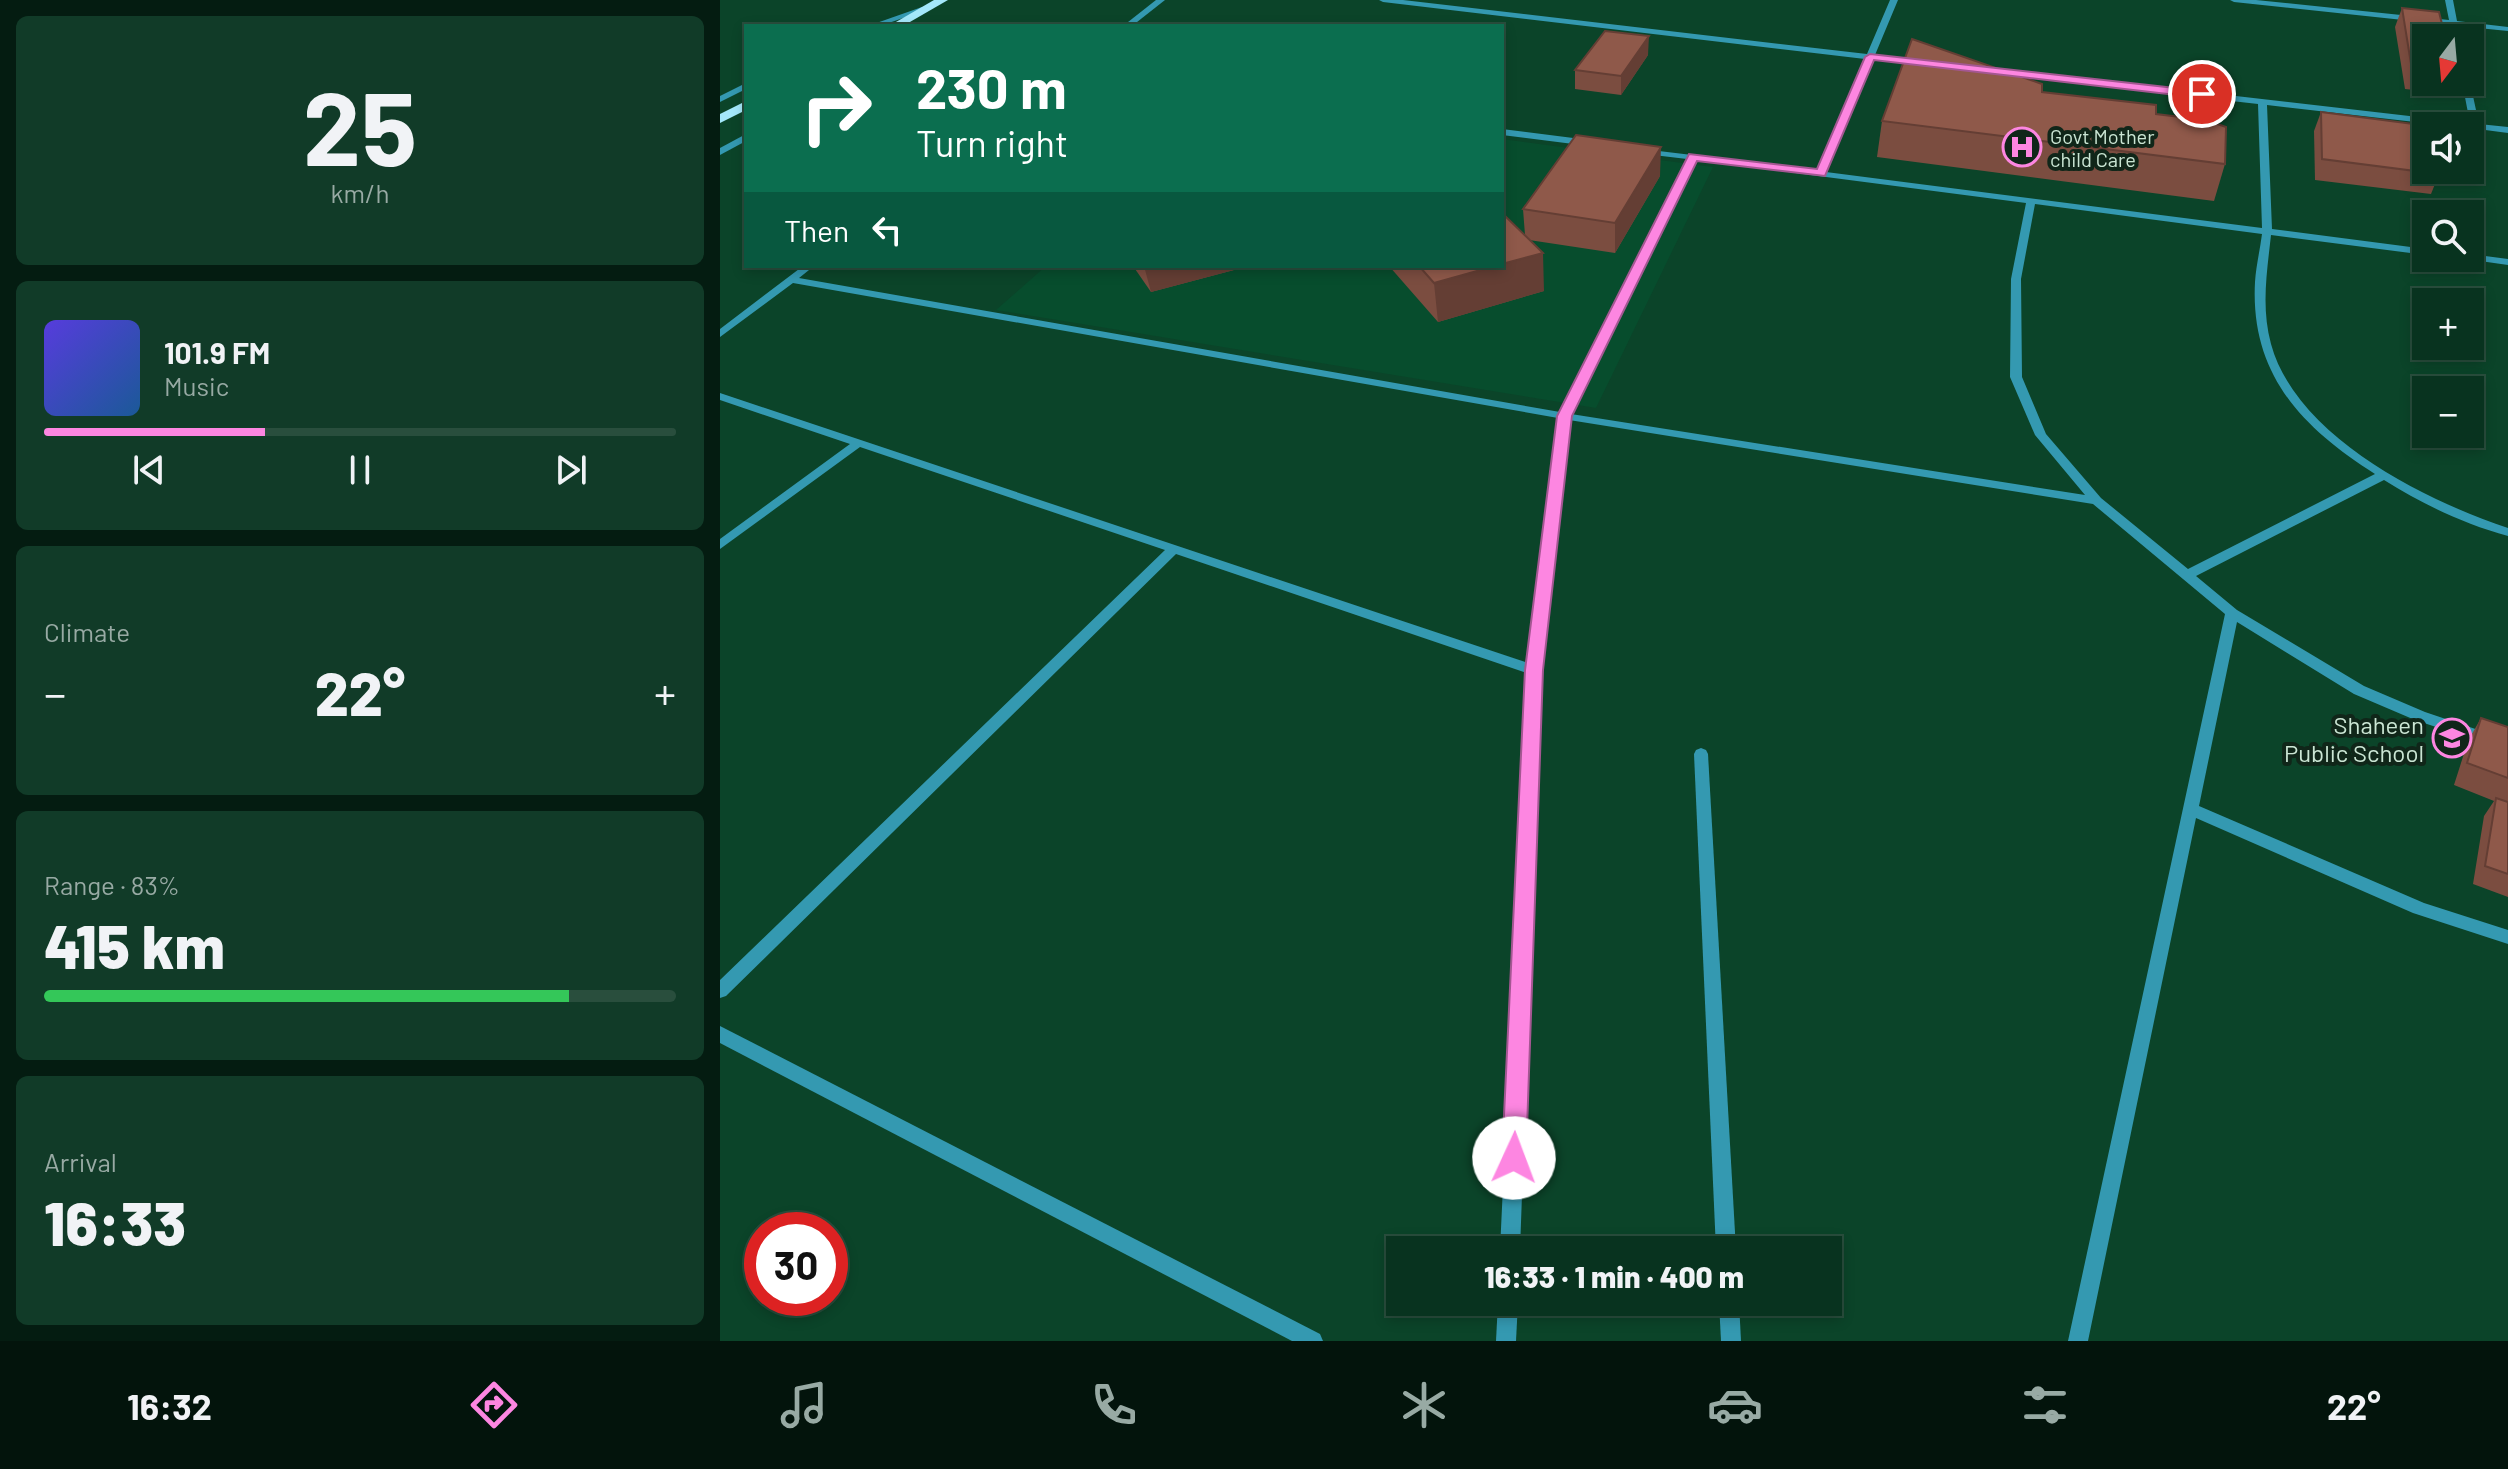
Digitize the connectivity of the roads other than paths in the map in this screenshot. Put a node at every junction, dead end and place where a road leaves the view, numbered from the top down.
1 (942, 0) edge
2 (1161, 0) edge
3 (1383, 0) edge
4 (1894, 0) edge
5 (2234, 0) edge
6 (2449, 0) edge
7 (2254, 1) edge
8 (925, 9) junction
9 (2454, 23) junction
10 (878, 24) edge
11 (899, 24) edge
12 (918, 24) edge
13 (1130, 24) edge
14 (2508, 29) edge
15 (1870, 57) junction
16 (1933, 64) edge
17 (1980, 69) edge
18 (744, 87) edge
19 (720, 99) edge
20 (2262, 101) junction
21 (744, 106) edge
22 (720, 119) edge
23 (2412, 119) edge
24 (2484, 127) edge
25 (2508, 130) edge
26 (1504, 132) edge
27 (744, 138) edge
28 (1605, 145) edge
29 (1634, 149) edge
30 (720, 152) edge
31 (1693, 157) junction
32 (1821, 173) junction
33 (2031, 200) junction
34 (2267, 231) junction
35 (2412, 250) edge
36 (2484, 259) edge
37 (2508, 262) edge
38 (806, 268) edge
39 (791, 280) junction
40 (720, 334) edge
41 (720, 396) edge
42 (1564, 416) junction
43 (858, 443) junction
44 (2385, 474) junction
45 (2097, 501) junction
46 (2508, 532) edge
47 (720, 545) edge
48 (1174, 549) junction
49 (2187, 575) junction
50 (2232, 613) junction
51 (1534, 670) junction
52 (2508, 746) edge
53 (1701, 754) dead end
54 (2190, 809) junction
55 (2508, 937) edge
56 (720, 991) edge
57 (720, 1034) edge
58 (1511, 1236) edge
59 (1725, 1236) edge
60 (1507, 1316) edge
61 (1730, 1316) edge
62 (1313, 1341) edge
63 (1506, 1341) edge
64 (1731, 1341) edge
65 (2078, 1341) edge

1 - 8 main road
2 - 13 street
3 - 15 street
4 - 15 street
5 - 7 street
6 - 9 street
7 - 9 street
8 - 10 street
8 - 11 main road
8 - 12 street
9 - 14 street
15 - 16 street
15 - 32 street
17 - 20 street
18 - 19 street
20 - 23 street
20 - 34 street
21 - 22 main road
24 - 25 street
26 - 28 street
27 - 30 street
29 - 31 street
31 - 32 street
31 - 42 street
32 - 33 street
33 - 34 street
33 - 45 street
34 - 35 street
34 - 44 street
36 - 37 street
38 - 39 street
39 - 40 street
39 - 42 street
41 - 43 street
42 - 45 street
42 - 51 street
43 - 47 street
43 - 48 street
44 - 46 street
44 - 49 street
45 - 49 street
48 - 51 street
48 - 56 street
49 - 50 street
50 - 52 street
50 - 54 street
51 - 58 street
53 - 59 street
54 - 55 street
54 - 65 street
57 - 62 street
60 - 63 street
61 - 64 street

